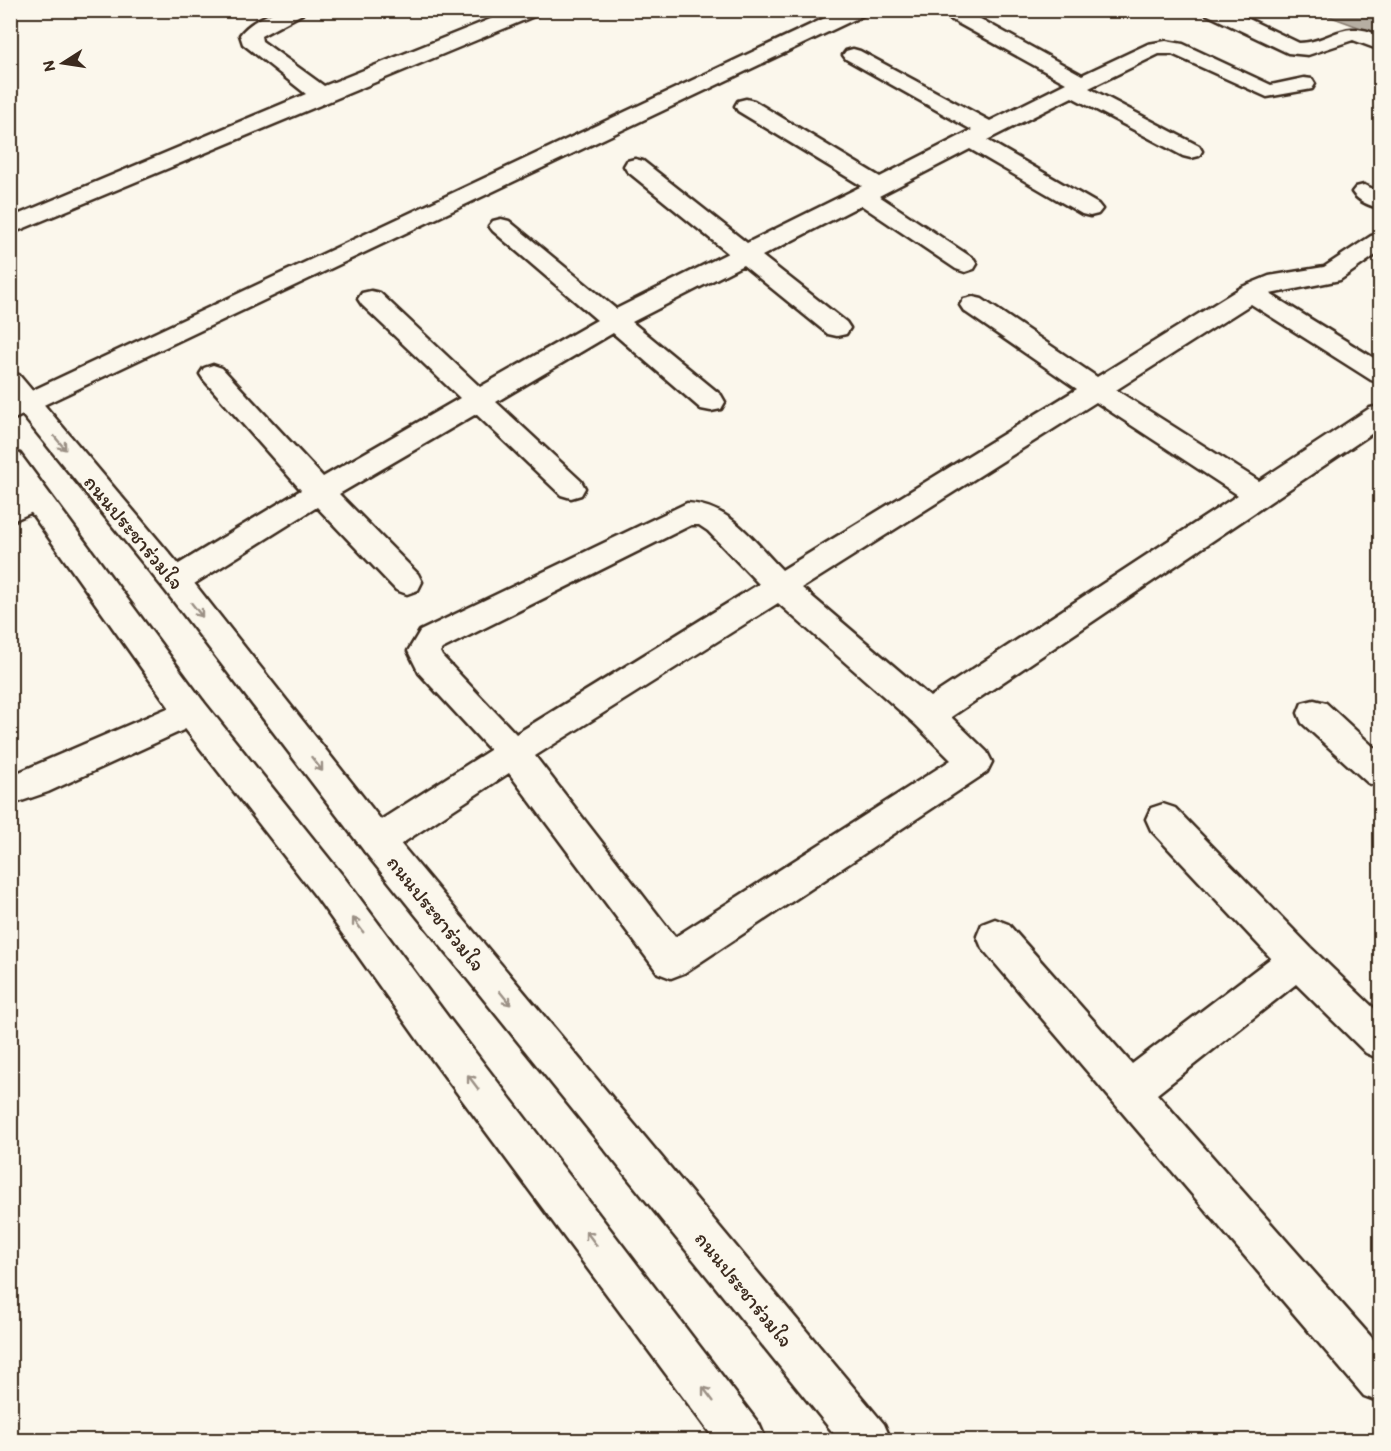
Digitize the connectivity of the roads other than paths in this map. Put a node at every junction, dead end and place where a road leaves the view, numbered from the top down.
1 (295, 10) edge
2 (532, 10) edge
3 (859, 10) edge
4 (1213, 10) edge
5 (952, 12) dead end
6 (1380, 44) edge
7 (853, 55) dead end
8 (1304, 84) dead end
9 (1077, 86) junction
10 (322, 95) junction
11 (746, 106) dead end
12 (980, 135) junction
13 (1191, 151) dead end
14 (635, 166) dead end
15 (870, 191) junction
16 (1090, 209) dead end
17 (501, 226) dead end
18 (10, 227) edge
19 (1380, 241) edge
20 (743, 255) junction
21 (965, 264) dead end
22 (1251, 293) junction
23 (371, 299) dead end
24 (973, 305) dead end
25 (614, 321) junction
26 (837, 328) dead end
27 (213, 374) dead end
28 (1380, 374) edge
29 (1096, 390) junction
30 (16, 399) edge
31 (478, 400) junction
32 (711, 402) dead end
33 (1380, 415) edge
34 (10, 461) edge
35 (571, 488) dead end
36 (320, 492) junction
37 (1257, 494) junction
38 (23, 505) edge
39 (174, 581) junction
40 (406, 582) dead end
41 (780, 586) junction
42 (191, 711) junction
43 (1314, 712) dead end
44 (928, 715) junction
45 (513, 753) junction
46 (1380, 773) edge
47 (10, 790) edge
48 (1163, 819) dead end
49 (377, 842) junction
50 (995, 936) dead end
51 (1298, 960) junction
52 (1380, 1040) edge
53 (1129, 1090) junction
54 (1380, 1380) edge
55 (743, 1440) edge
56 (868, 1440) edge

1 - 10 street
2 - 10 street
3 - 30 street
4 - 6 street
5 - 9 street
7 - 12 street
8 - 9 street
9 - 12 street
9 - 13 street
10 - 18 street
11 - 15 street
12 - 15 street
12 - 16 street
14 - 20 street
15 - 20 street
15 - 21 street
17 - 25 street
19 - 22 street
20 - 25 street
20 - 26 street
22 - 28 street
22 - 29 street
23 - 31 street
24 - 29 street
25 - 31 street
25 - 32 street
27 - 36 street
29 - 37 street
29 - 41 street
30 -> 39 street, ถนนประชาร่วมใจ
31 - 35 street
31 - 36 street
33 - 37 street
34 - 38 street
36 - 39 street
36 - 40 street
37 - 44 street
38 - 42 street
39 -> 49 street, ถนนประชาร่วมใจ
41 - 44 street
41 - 45 street
41 - 45 street
42 - 47 street
55 -> 42 street
43 - 46 street
44 - 45 street
45 - 49 street
48 - 51 street
49 -> 56 street, ถนนประชาร่วมใจ
50 - 53 street
51 - 52 street
51 - 53 street
53 - 54 street

